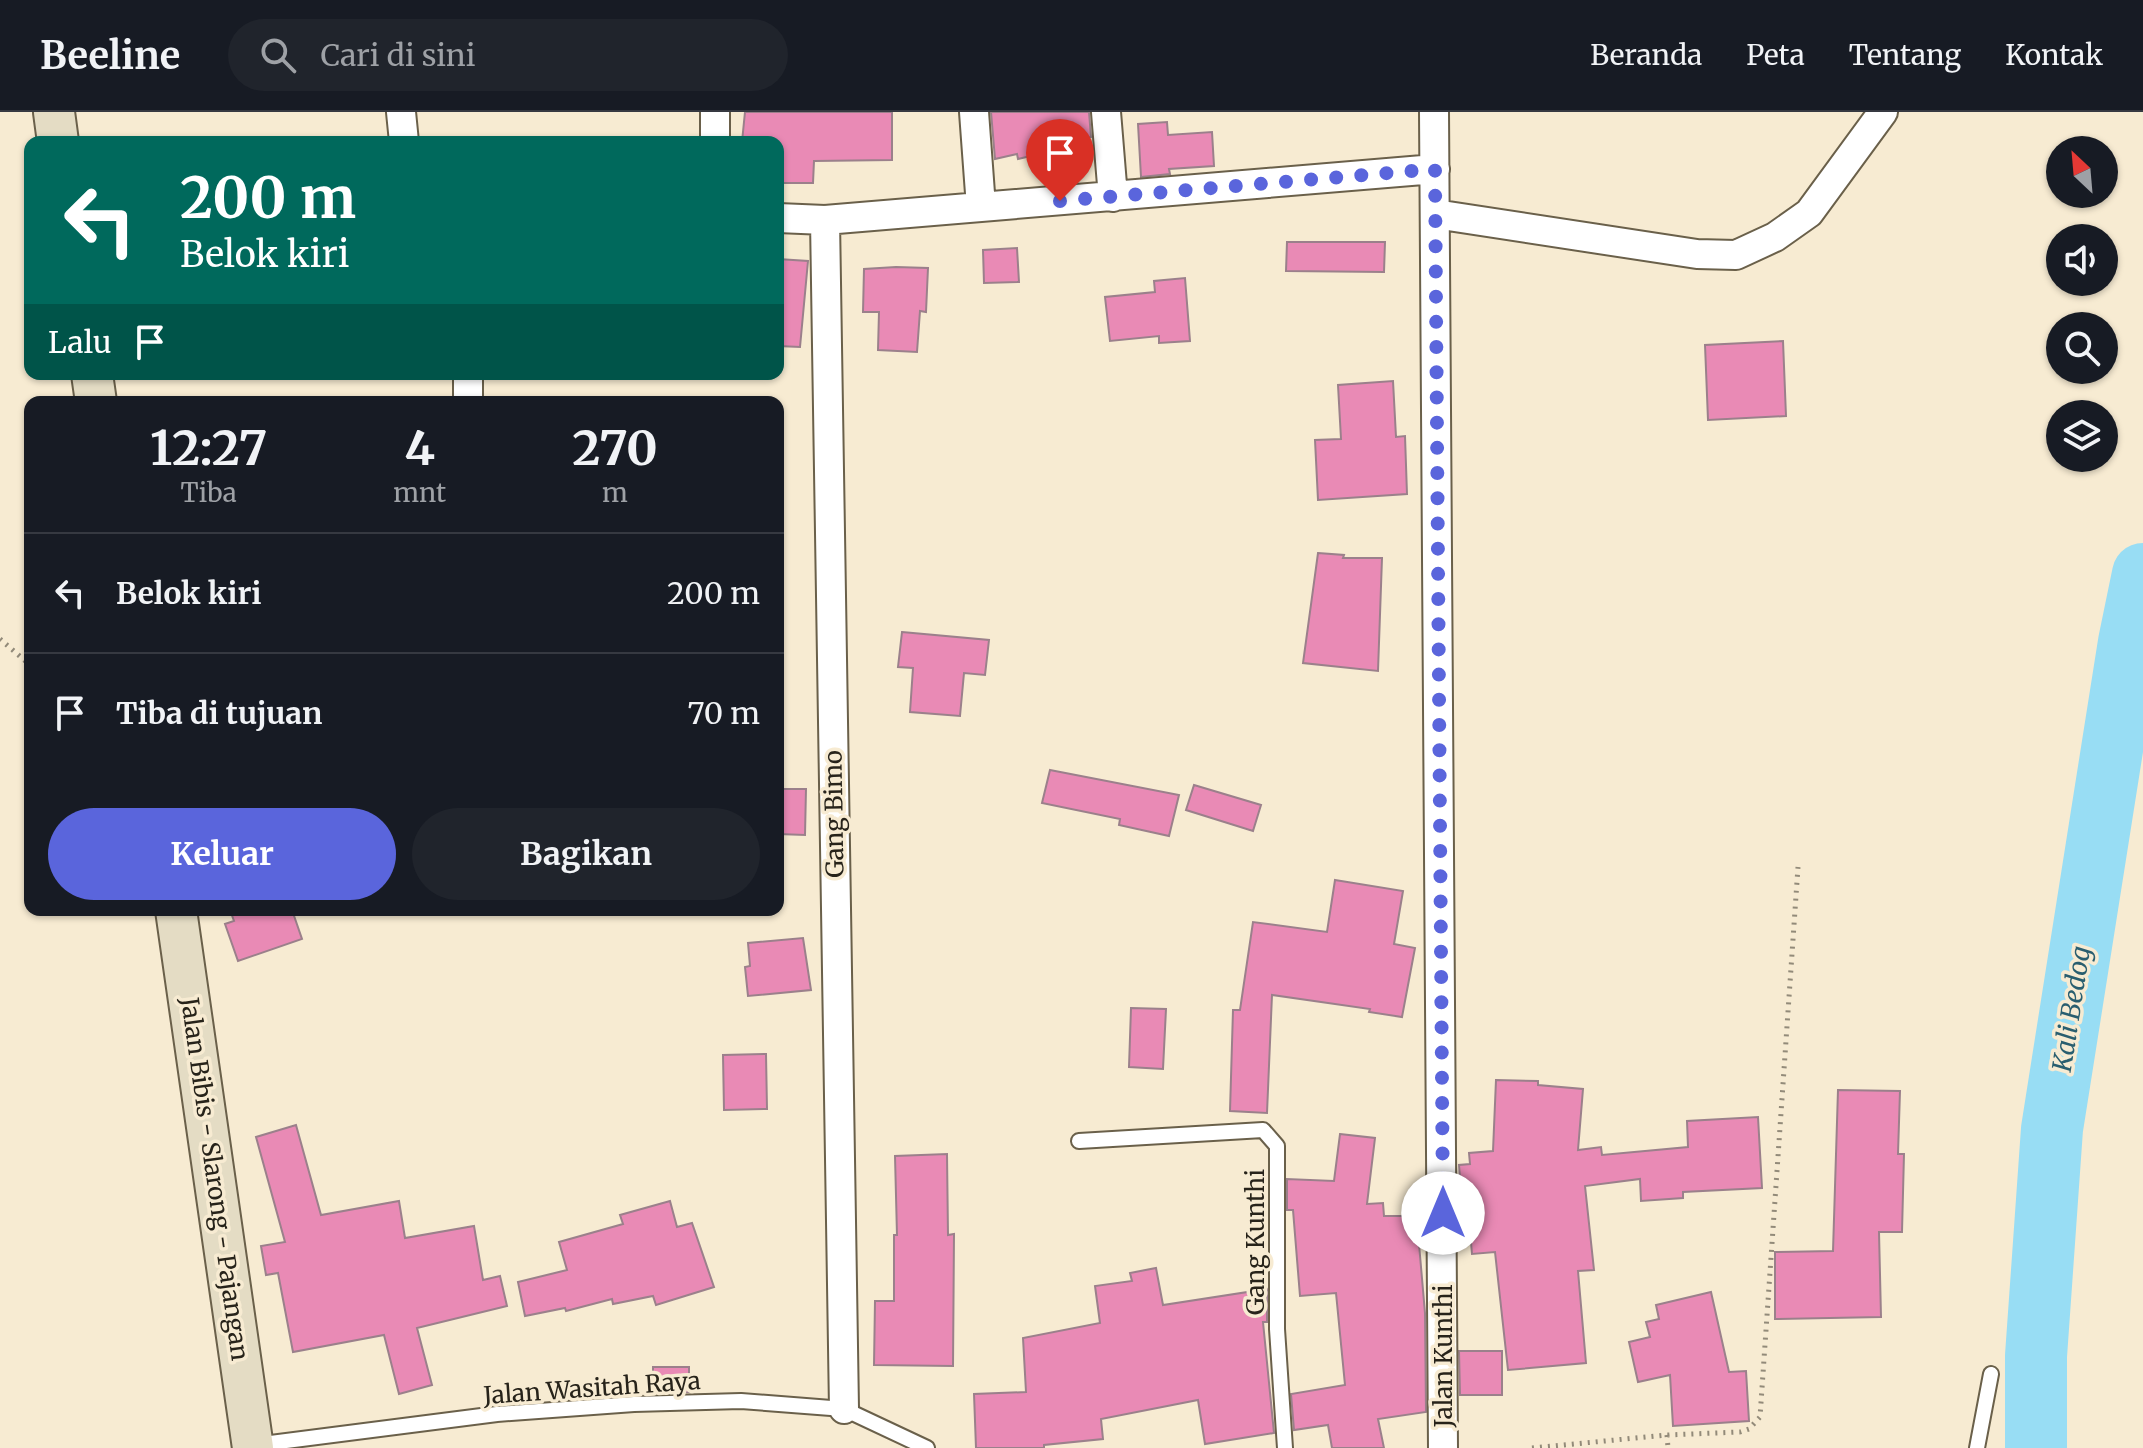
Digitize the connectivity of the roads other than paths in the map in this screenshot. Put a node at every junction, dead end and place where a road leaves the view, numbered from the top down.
1 (54, 112) edge
2 (401, 112) edge
3 (715, 112) edge
4 (974, 112) edge
5 (1106, 112) edge
6 (1434, 112) edge
7 (1883, 112) edge
8 (57, 136) edge
9 (403, 136) edge
10 (715, 136) edge
11 (1435, 169) junction
12 (1113, 197) junction
13 (981, 207) junction
14 (1435, 214) junction
15 (784, 218) edge
16 (825, 220) junction
17 (177, 916) edge
18 (1079, 1141) dead end
19 (1991, 1374) dead end
20 (844, 1409) junction
21 (252, 1447) edge
22 (927, 1448) edge
23 (1285, 1448) edge
24 (1443, 1448) edge
25 (1977, 1448) edge

1 - 8 main road
2 - 9 street
3 - 10 street
4 - 13 street
5 - 12 street
6 - 11 street, Jalan Kunthi
7 - 14 street
11 - 12 street
11 - 14 street, Jalan Kunthi
12 - 13 street
13 - 16 street
14 - 24 street, Jalan Kunthi
15 - 16 street
16 - 20 street, Gang Bimo
17 - 21 main road, Jalan Bibis - Slarong - Pajangan
18 - 23 lane, Gang Kunthi
19 - 25 lane
20 - 21 lane, Jalan Wasitah Raya
20 - 22 lane, Jalan Wasitah Raya

